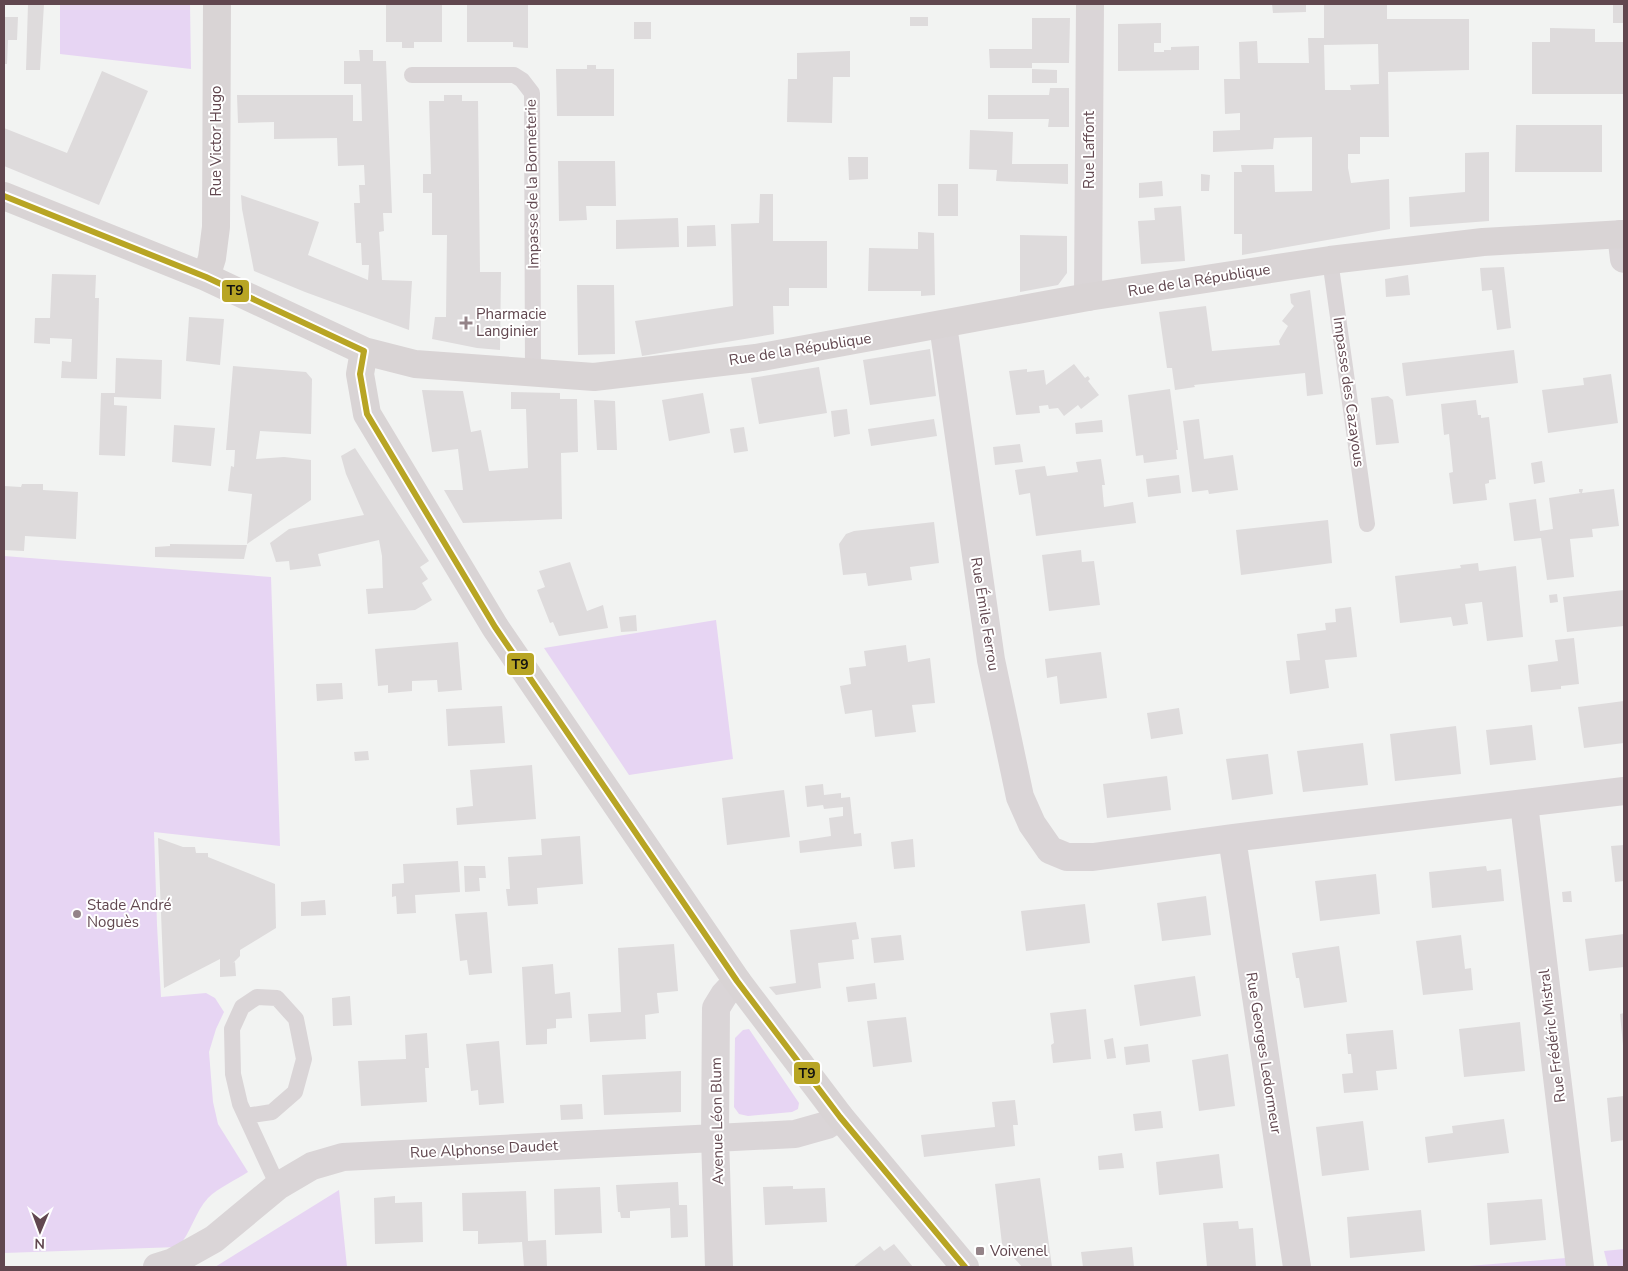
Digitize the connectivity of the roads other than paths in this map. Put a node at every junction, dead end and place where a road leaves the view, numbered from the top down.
1 (217, 4) edge
2 (1090, 4) edge
3 (412, 75) dead end
4 (4, 196) edge
5 (1623, 242) edge
6 (1330, 260) junction
7 (206, 277) junction
8 (1088, 297) junction
9 (943, 324) junction
10 (364, 351) junction
11 (533, 372) junction
12 (1368, 524) dead end
13 (1624, 791) edge
14 (1524, 804) junction
15 (1232, 838) junction
16 (736, 981) junction
17 (246, 1116) junction
18 (840, 1117) junction
19 (715, 1137) junction
20 (278, 1186) junction
21 (157, 1267) edge
22 (720, 1267) edge
23 (965, 1267) edge
24 (1297, 1267) edge
25 (1580, 1267) edge

1 - 7 street, Rue Victor Hugo
2 - 8 street, Rue Laffont
3 - 11 lane, Impasse de la Bonneterie
4 - 7 street, Rue de la République
5 - 6 street, Rue de la République
6 - 8 street, Rue de la République
6 - 12 lane, Impasse des Cazayous
7 - 10 street, Rue de la République
8 - 9 street, Rue de la République
9 - 11 street, Rue de la République
9 - 15 street, Rue Émile Ferrou
10 - 11 street, Rue de la République
10 - 16 street
13 - 14 street
14 - 15 street
14 - 25 street, Rue Frédéric Mistral
15 - 24 street, Rue Georges Ledormeur
16 - 18 street
16 - 19 street, Avenue Léon Blum
17 - 17 lane
17 - 20 lane
18 - 19 street, Rue Alphonse Daudet
18 - 23 street
19 - 20 street, Rue Alphonse Daudet
19 - 22 street, Avenue Léon Blum
20 - 21 street, Rue Alphonse Daudet

